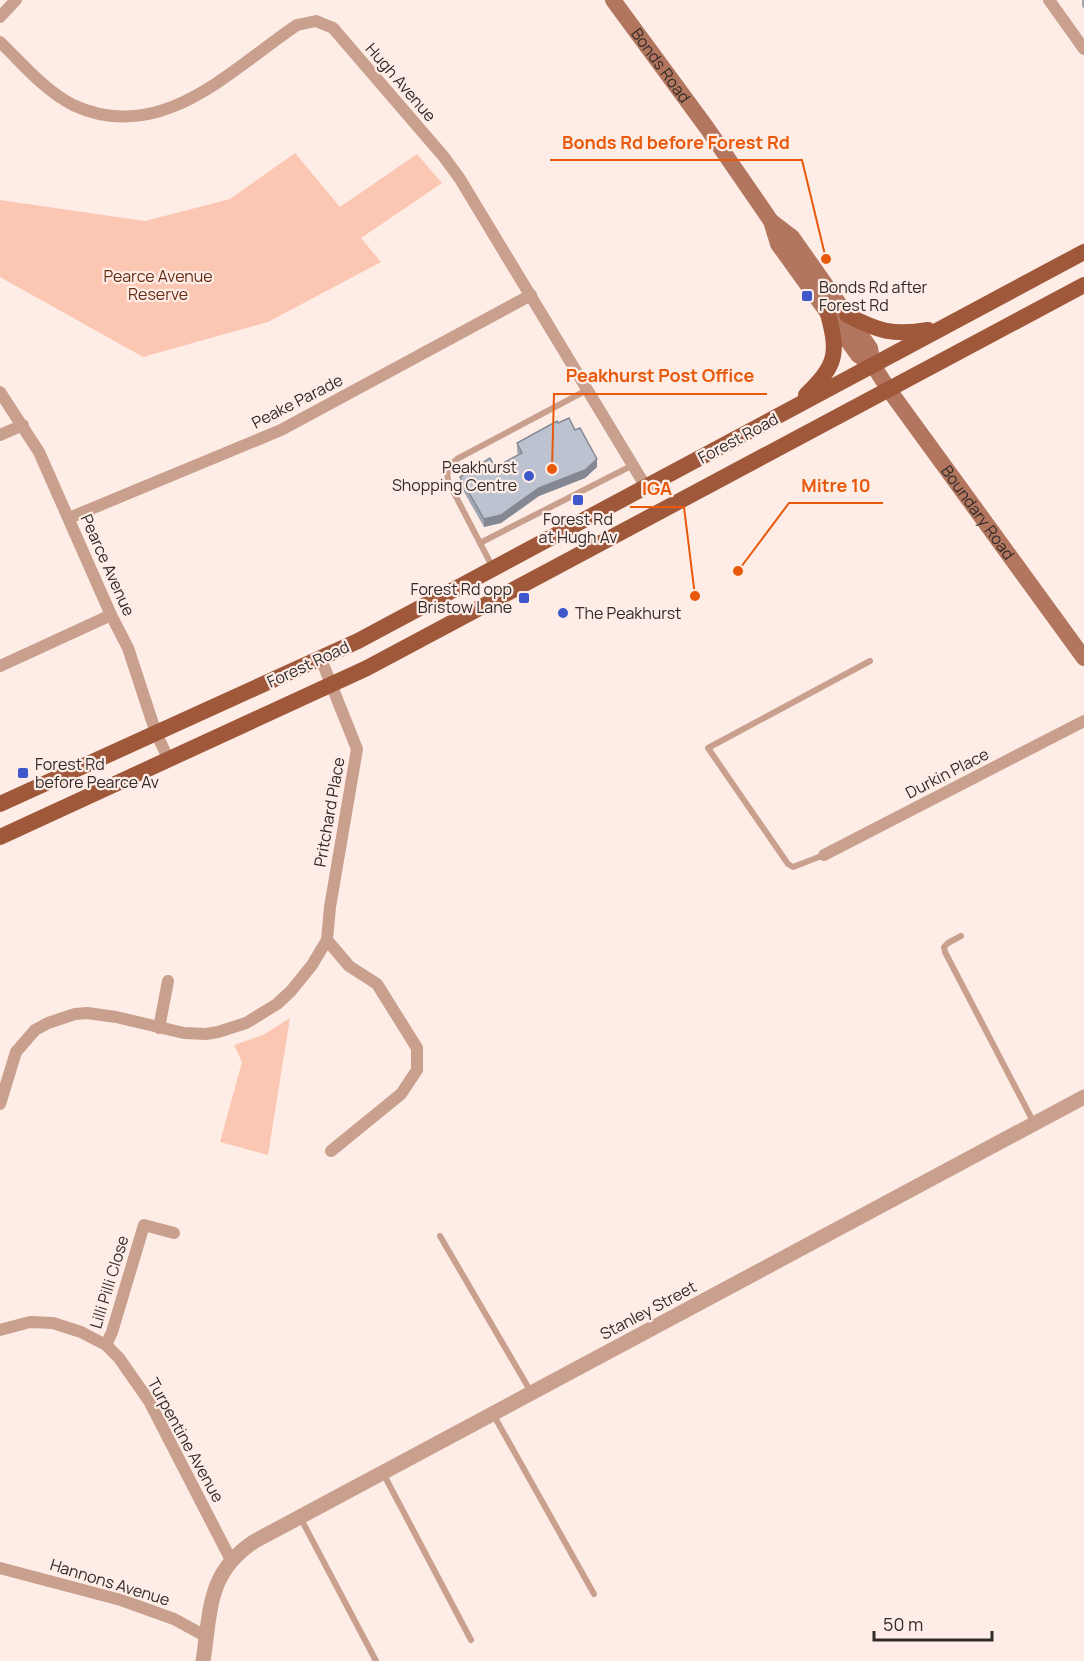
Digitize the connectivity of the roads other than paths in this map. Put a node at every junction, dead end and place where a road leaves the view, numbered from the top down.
1 (16, 0) edge
2 (613, 0) edge
3 (1049, 0) edge
4 (0, 17) edge
5 (0, 42) edge
6 (1084, 49) edge
7 (771, 221) junction
8 (1084, 252) edge
9 (1084, 285) edge
10 (531, 295) junction
11 (828, 314) junction
12 (847, 315) junction
13 (946, 326) junction
14 (873, 365) junction
15 (587, 390) junction
16 (889, 390) junction
17 (0, 392) edge
18 (793, 409) junction
19 (23, 424) junction
20 (0, 435) edge
21 (633, 465) junction
22 (646, 487) junction
23 (69, 519) junction
24 (480, 543) junction
25 (494, 568) junction
26 (111, 615) junction
27 (321, 658) junction
28 (1084, 658) edge
29 (870, 661) dead end
30 (0, 666) edge
31 (333, 685) junction
32 (1084, 720) edge
33 (156, 733) junction
34 (168, 760) junction
35 (0, 804) edge
36 (0, 837) edge
37 (824, 855) joint
38 (961, 936) dead end
39 (327, 940) junction
40 (168, 981) dead end
41 (159, 1028) junction
42 (1084, 1096) edge
43 (0, 1104) edge
44 (1034, 1123) junction
45 (331, 1151) dead end
46 (174, 1233) dead end
47 (440, 1236) dead end
48 (0, 1330) edge
49 (106, 1345) junction
50 (531, 1393) junction
51 (493, 1413) junction
52 (382, 1472) junction
53 (300, 1516) junction
54 (231, 1560) junction
55 (0, 1568) edge
56 (594, 1594) dead end
57 (207, 1637) junction
58 (471, 1640) dead end
59 (203, 1661) edge
60 (376, 1661) edge

1 - 4 street
2 - 7 main road, Bonds Road
3 - 6 street
5 - 10 street, Hugh Avenue
7 - 11 main road, Bonds Road
7 - 12 main road, Bonds Road
8 - 13 main road, Forest Road
9 - 16 main road, Forest Road
10 - 15 street, Hugh Avenue
10 - 23 street, Peake Parade
11 - 14 main road, Bonds Road
11 - 18 main road
12 - 13 main road
12 - 14 main road, Bonds Road
13 - 14 main road, Forest Road
14 - 16 main road, Boundary Road
14 - 18 main road, Forest Road
15 - 21 street, Hugh Avenue
15 - 24 lane
16 - 28 main road, Boundary Road
16 - 31 main road, Forest Road
17 - 19 street, Pearce Avenue
18 - 22 main road, Forest Road
19 - 20 street
19 - 23 street, Pearce Avenue
21 - 22 street, Hugh Avenue
21 - 24 lane
22 - 25 main road, Forest Road
23 - 26 street, Pearce Avenue
24 - 25 lane
25 - 27 main road, Forest Road
26 - 30 street
26 - 33 street, Pearce Avenue
27 - 31 street, Pritchard Place
27 - 33 main road, Forest Road
29 - 37 lane
31 - 34 main road, Forest Road
31 - 39 street, Pritchard Place
32 - 37 street, Durkin Place
33 - 34 street, Pearce Avenue
33 - 35 main road, Forest Road
34 - 36 main road, Forest Road
38 - 44 lane
39 - 41 street, Pritchard Place
39 - 45 street
40 - 41 street
41 - 43 street, Pritchard Place
42 - 44 street, Stanley Street
44 - 50 street, Stanley Street
46 - 49 street, Lilli Pilli Close
47 - 50 lane
48 - 49 street, Turpentine Avenue
49 - 54 street, Turpentine Avenue
50 - 51 street, Stanley Street
51 - 52 street, Stanley Street
51 - 56 lane
52 - 53 street, Stanley Street
52 - 58 lane
53 - 54 street, Stanley Street
53 - 60 lane
54 - 57 street
55 - 57 street, Hannons Avenue
57 - 59 street

